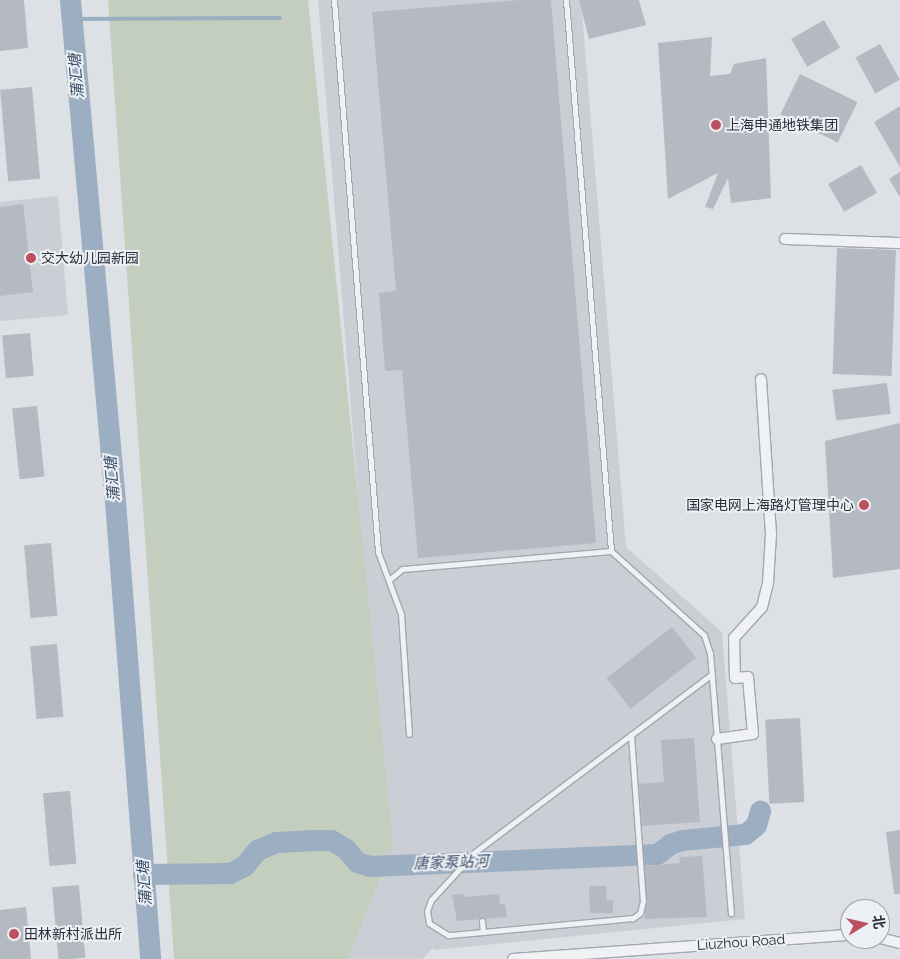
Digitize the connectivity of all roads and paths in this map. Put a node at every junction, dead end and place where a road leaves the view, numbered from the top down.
1 (335, 0) edge
2 (566, 0) edge
3 (785, 239) dead end
4 (900, 243) edge
5 (760, 379) dead end
6 (610, 551) junction
7 (389, 580) junction
8 (712, 674) junction
9 (409, 734) dead end
10 (631, 735) junction
11 (717, 739) junction
12 (730, 913) dead end
13 (482, 921) dead end
14 (483, 932) junction
15 (840, 936) edge
16 (513, 959) edge
17 (519, 959) edge

1 - 7 lane
2 - 6 lane
3 - 4 street
5 - 11 street
6 - 7 lane
6 - 8 lane
7 - 9 lane
8 - 10 lane
8 - 11 lane
10 - 14 lane
10 - 14 lane
11 - 12 lane
13 - 14 lane
15 - 17 street, Liuzhou Road
16 - 17 street, Liuzhou Road

